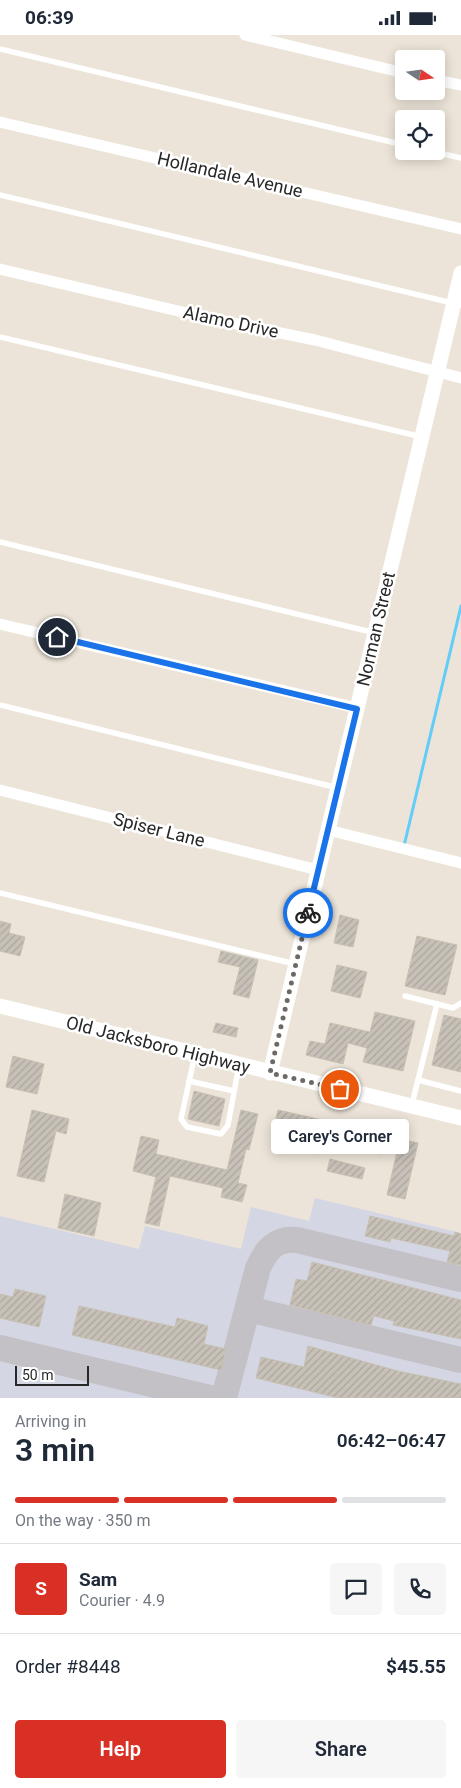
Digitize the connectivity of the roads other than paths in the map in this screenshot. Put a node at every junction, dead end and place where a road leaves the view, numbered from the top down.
1 (245, 35) edge
2 (0, 49) edge
3 (395, 71) edge
4 (445, 82) edge
5 (461, 85) edge
6 (0, 122) edge
7 (395, 143) edge
8 (445, 154) edge
9 (461, 158) edge
10 (0, 195) edge
11 (461, 229) edge
12 (0, 269) edge
13 (461, 273) edge
14 (457, 304) edge
15 (0, 337) edge
16 (438, 371) junction
17 (461, 378) edge
18 (422, 437) junction
19 (0, 542) edge
20 (0, 624) edge
21 (375, 633) junction
22 (0, 705) edge
23 (357, 709) junction
24 (338, 788) junction
25 (0, 790) edge
26 (328, 830) junction
27 (461, 863) edge
28 (318, 870) junction
29 (0, 893) edge
30 (296, 964) junction
31 (405, 997) dead end
32 (461, 1003) edge
33 (437, 1004) junction
34 (0, 1007) edge
35 (195, 1054) junction
36 (239, 1065) junction
37 (270, 1073) junction
38 (418, 1080) junction
39 (189, 1081) junction
40 (234, 1091) junction
41 (461, 1091) edge
42 (411, 1106) junction
43 (461, 1118) edge

1 - 3 street
2 - 7 lane
4 - 5 street
6 - 11 street, Hollandale Avenue
8 - 9 lane
10 - 14 lane
12 - 16 street, Alamo Drive
13 - 14 street, Norman Street
14 - 16 street, Norman Street
15 - 18 lane
16 - 17 street, Alamo Drive
16 - 18 street, Norman Street
18 - 21 street, Norman Street
19 - 21 lane
20 - 23 street
21 - 23 street, Norman Street
22 - 24 lane
23 - 24 street, Norman Street
24 - 26 street, Norman Street
25 - 28 street, Spiser Lane
26 - 27 street
26 - 28 street, Norman Street
28 - 30 street, Norman Street
29 - 30 lane
30 - 37 street, Norman Street
31 - 33 lane
32 - 33 lane
33 - 38 lane
34 - 35 street, Old Jacksboro Highway
35 - 36 street, Old Jacksboro Highway
35 - 39 lane
36 - 37 street, Old Jacksboro Highway
36 - 40 lane
37 - 42 street, Old Jacksboro Highway
38 - 41 lane
38 - 42 lane
39 - 40 lane
39 - 40 lane
42 - 43 street, Old Jacksboro Highway

